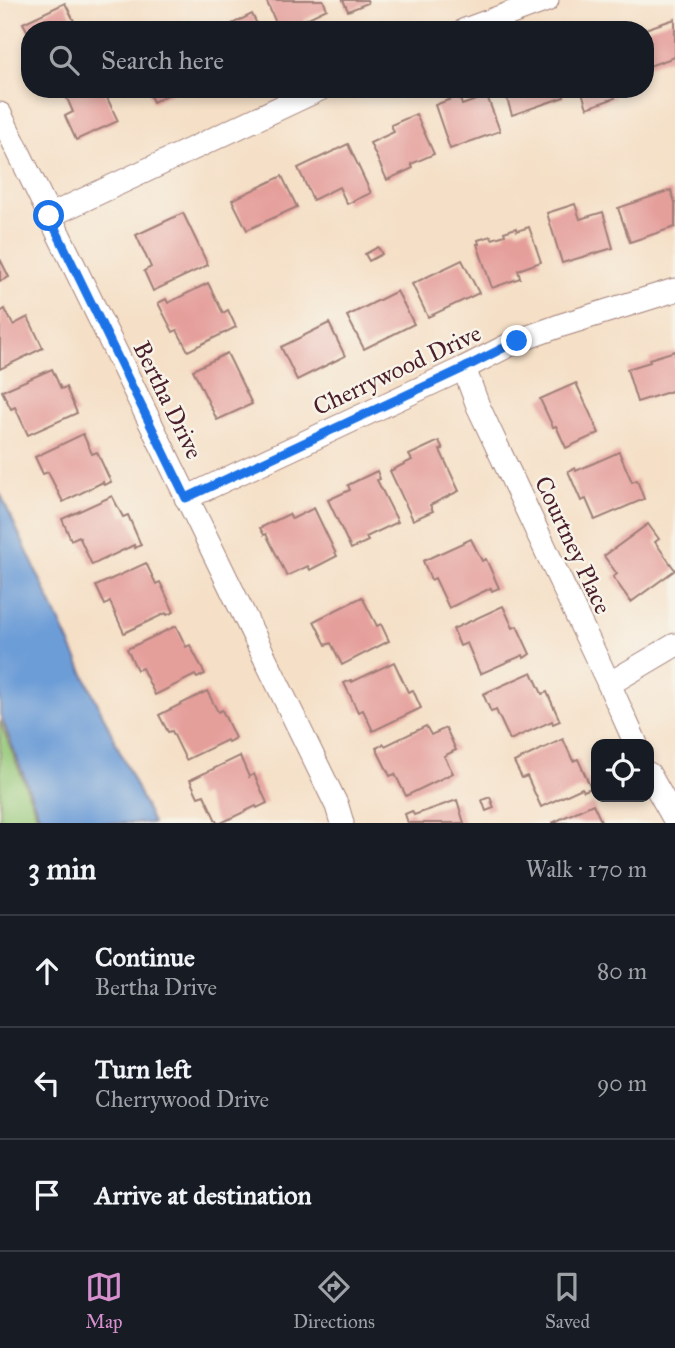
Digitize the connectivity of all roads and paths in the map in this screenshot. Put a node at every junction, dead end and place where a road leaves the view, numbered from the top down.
1 (547, 0) edge
2 (490, 21) edge
3 (301, 98) edge
4 (0, 114) edge
5 (49, 216) junction
6 (675, 290) edge
7 (464, 368) junction
8 (186, 498) junction
9 (675, 645) edge
10 (609, 684) junction
11 (634, 739) edge
12 (654, 783) edge
13 (675, 820) edge
14 (342, 823) edge

1 - 2 street
3 - 5 street
4 - 5 street, Bertha Drive
5 - 8 street, Bertha Drive
6 - 7 street, Cherrywood Drive
7 - 8 street, Cherrywood Drive
7 - 10 street, Courtney Place
8 - 14 street, Bertha Drive
9 - 10 street
10 - 11 street, Courtney Place
12 - 13 street

